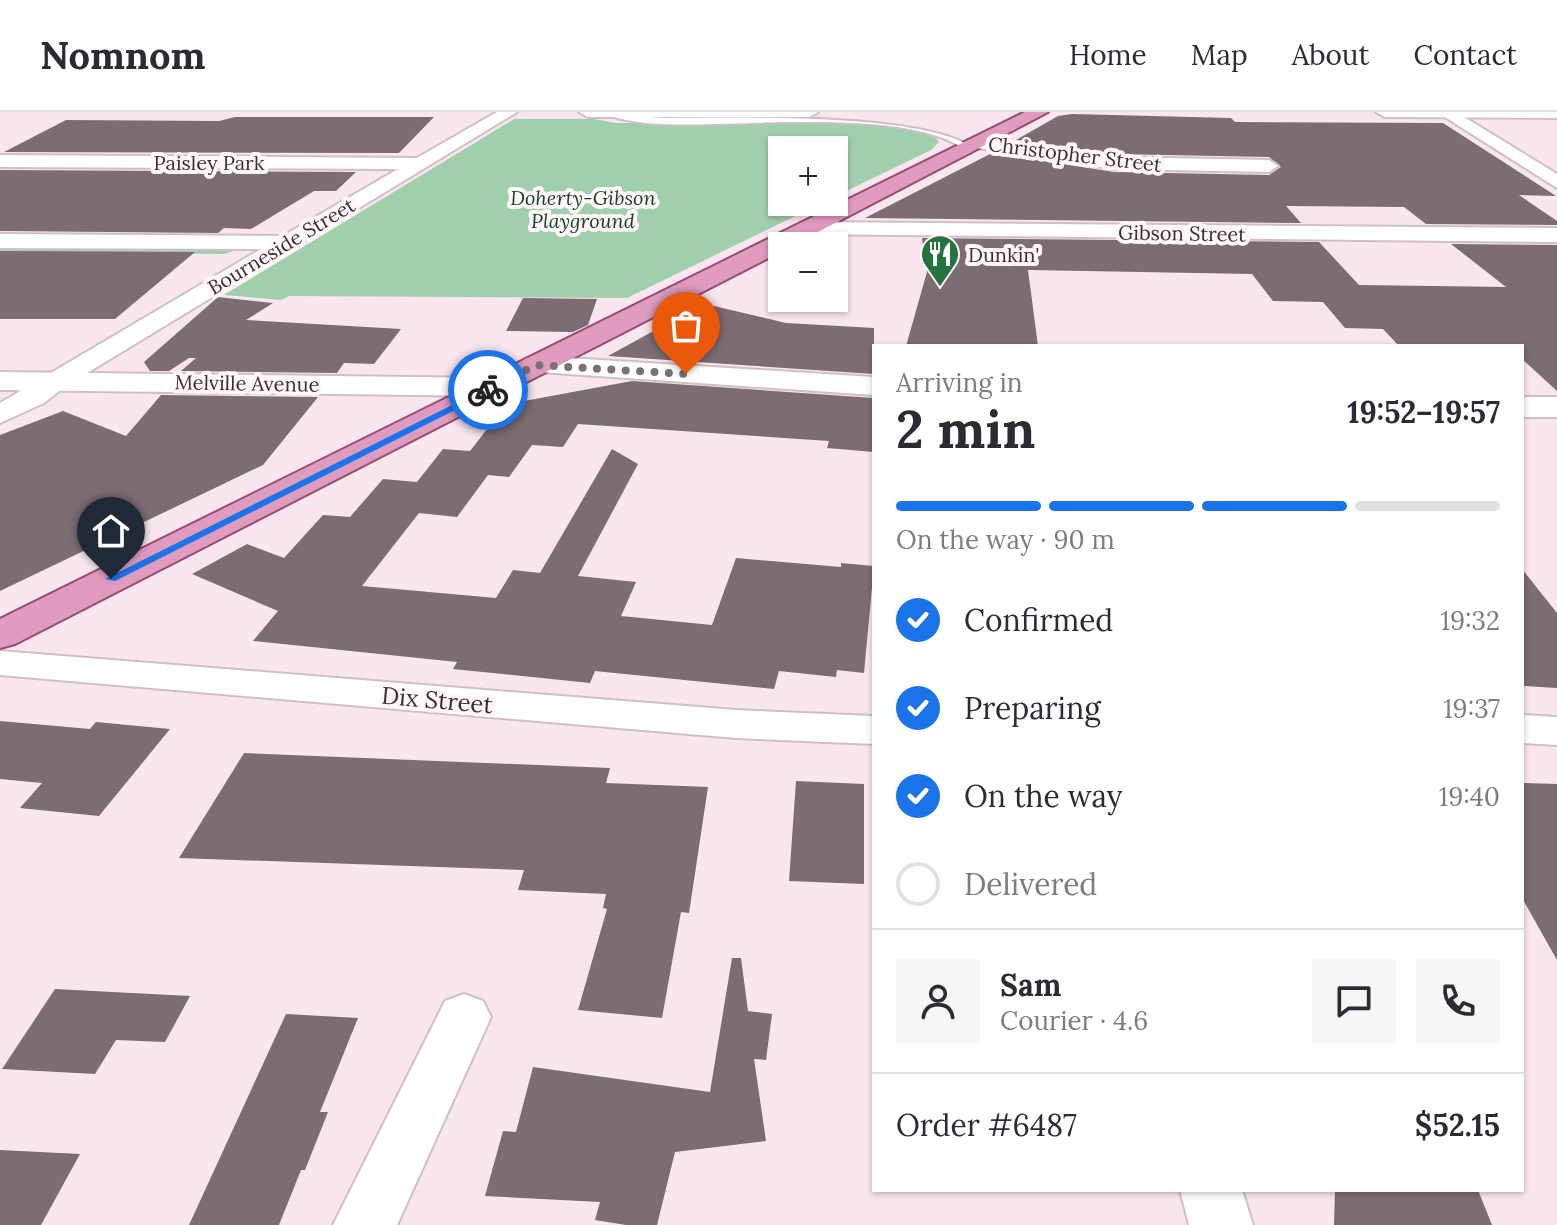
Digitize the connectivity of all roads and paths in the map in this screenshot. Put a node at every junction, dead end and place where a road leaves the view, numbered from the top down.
1 (509, 112) edge
2 (588, 112) edge
3 (606, 112) edge
4 (809, 112) edge
5 (1039, 112) edge
6 (1385, 112) edge
7 (1415, 112) edge
8 (1445, 112) edge
9 (1557, 113) edge
10 (972, 145) junction
11 (0, 161) edge
12 (418, 164) junction
13 (1269, 166) dead end
14 (1557, 182) edge
15 (808, 229) junction
16 (1557, 235) edge
17 (0, 241) edge
18 (286, 243) junction
19 (0, 255) edge
20 (262, 258) junction
21 (536, 365) junction
22 (0, 381) edge
23 (54, 381) junction
24 (872, 386) edge
25 (494, 387) junction
26 (1524, 407) edge
27 (1557, 407) edge
28 (0, 414) edge
29 (0, 635) edge
30 (0, 663) edge
31 (1524, 729) edge
32 (872, 730) edge
33 (1557, 731) edge
34 (464, 1017) dead end
35 (1212, 1192) edge
36 (365, 1225) edge
37 (1221, 1225) edge

1 - 12 street, Bourneside Street
2 - 3 street
3 - 4 street
3 - 10 lane
5 - 10 main road
6 - 7 street
7 - 8 street
8 - 9 street
8 - 14 street
10 - 13 street, Christopher Street
10 - 15 main road
11 - 12 street, Paisley Park
12 - 18 street, Bourneside Street
15 - 16 street, Gibson Street
15 - 21 main road
17 - 18 street
18 - 20 street, Bourneside Street
19 - 20 street
20 - 23 street, Bourneside Street
21 - 24 street
21 - 25 main road
22 - 23 street, Melville Avenue
23 - 25 street, Melville Avenue
23 - 28 street, Bourneside Street
25 - 29 main road
26 - 27 street
30 - 32 street, Dix Street
31 - 33 street
34 - 36 street
35 - 37 street

